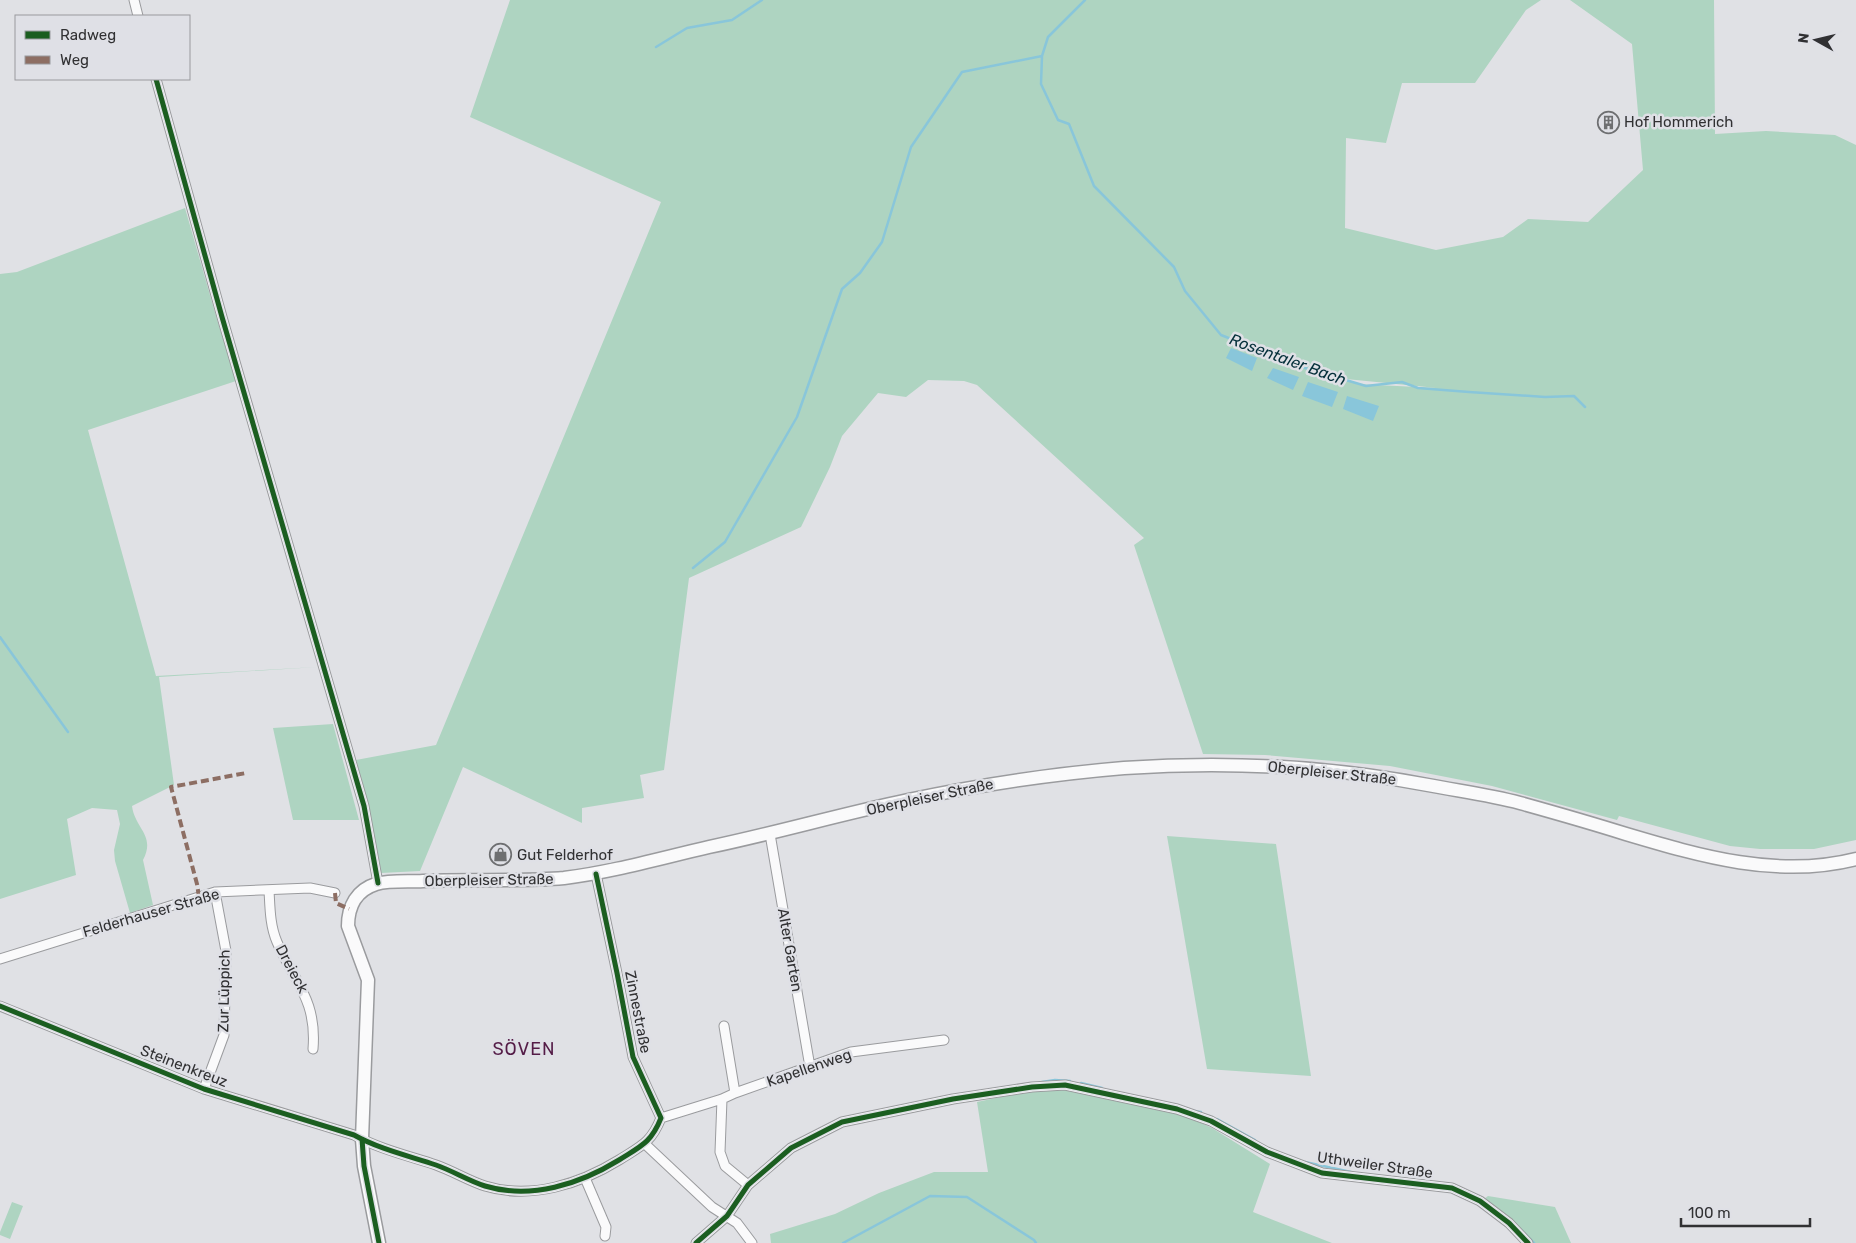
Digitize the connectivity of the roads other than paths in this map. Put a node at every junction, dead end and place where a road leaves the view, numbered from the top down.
1 (134, 0) edge
2 (138, 15) edge
3 (156, 80) edge
4 (770, 834) junction
5 (1856, 859) edge
6 (596, 874) junction
7 (378, 883) junction
8 (269, 890) junction
9 (215, 892) junction
10 (335, 893) dead end
11 (0, 959) edge
12 (0, 1006) edge
13 (724, 1026) dead end
14 (944, 1040) dead end
15 (313, 1049) dead end
16 (810, 1067) junction
17 (204, 1089) junction
18 (735, 1093) junction
19 (722, 1099) junction
20 (661, 1118) junction
21 (362, 1139) junction
22 (645, 1144) junction
23 (585, 1178) junction
24 (748, 1186) junction
25 (727, 1216) junction
26 (604, 1236) dead end
27 (379, 1243) edge
28 (696, 1243) edge
29 (752, 1243) edge
30 (1528, 1243) edge

1 - 2 street
3 - 7 street
4 - 5 main road, Oberpleiser Straße
4 - 6 main road, Oberpleiser Straße
4 - 16 street, Alter Garten
6 - 7 main road, Oberpleiser Straße
6 - 20 street, Zinnestraße
7 - 21 main road
8 - 9 street, Felderhauser Straße
8 - 10 street, Felderhauser Straße
8 - 15 street, Dreieck
9 - 11 street, Felderhauser Straße
9 - 17 street, Zur Lüppich
12 - 17 street, Steinenkreuz
13 - 18 street
14 - 16 street, Kapellenweg
16 - 18 street, Kapellenweg
17 - 21 street, Steinenkreuz
18 - 19 street, Kapellenweg
19 - 20 street, Kapellenweg
19 - 24 street
20 - 22 street
21 - 23 street
21 - 27 main road
22 - 23 street
22 - 25 street
23 - 26 street
24 - 25 street, Uthweiler Straße
24 - 30 street, Uthweiler Straße
25 - 28 street, Uthweiler Straße
25 - 29 street

